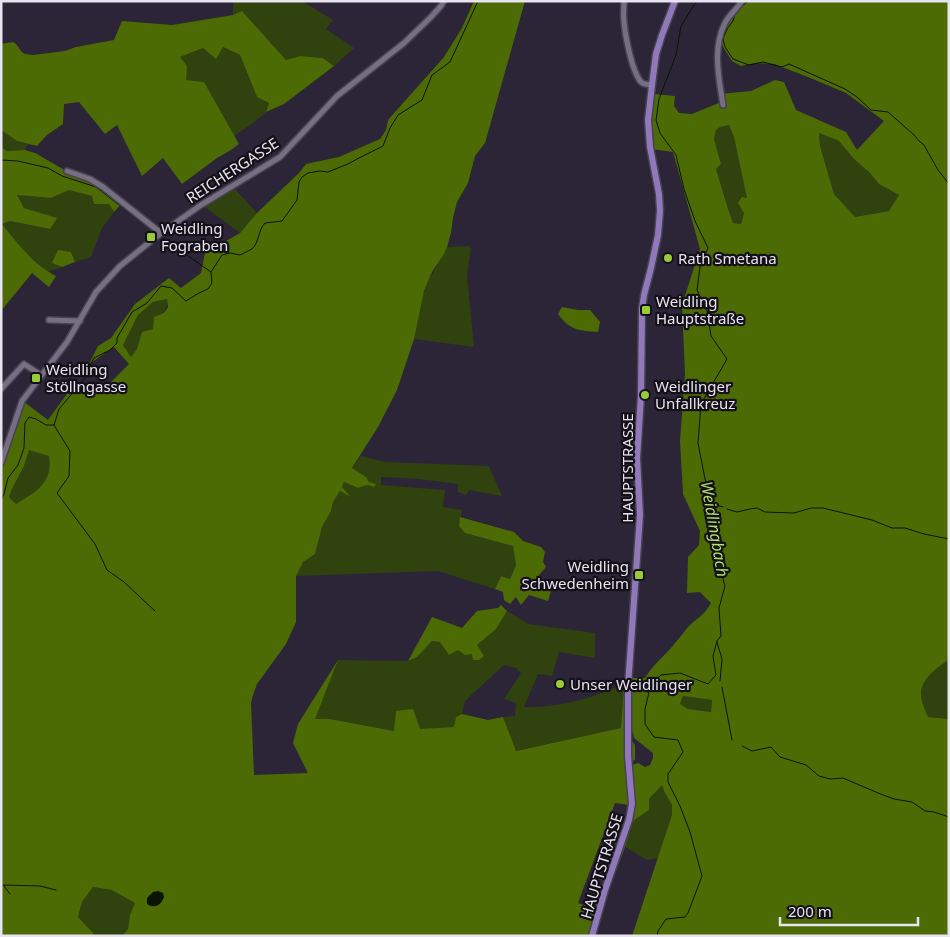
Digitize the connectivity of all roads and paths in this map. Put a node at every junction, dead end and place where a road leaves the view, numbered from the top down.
1 (444, 1) edge
2 (624, 1) edge
3 (675, 1) edge
4 (742, 1) edge
5 (652, 85) junction
6 (723, 105) dead end
7 (66, 171) dead end
8 (161, 233) junction
9 (50, 320) dead end
10 (80, 321) junction
11 (41, 375) junction
12 (1, 389) edge
13 (1, 463) edge
14 (592, 936) edge

1 - 8 street, REICHERGASSE
2 - 5 street
3 - 5 main road, HAUPTSTRASSE
4 - 6 street
5 - 14 main road, HAUPTSTRASSE
7 - 8 street
8 - 10 street, REICHERGASSE
9 - 10 street
10 - 11 street, REICHERGASSE
11 - 12 street
11 - 13 street, REICHERGASSE

